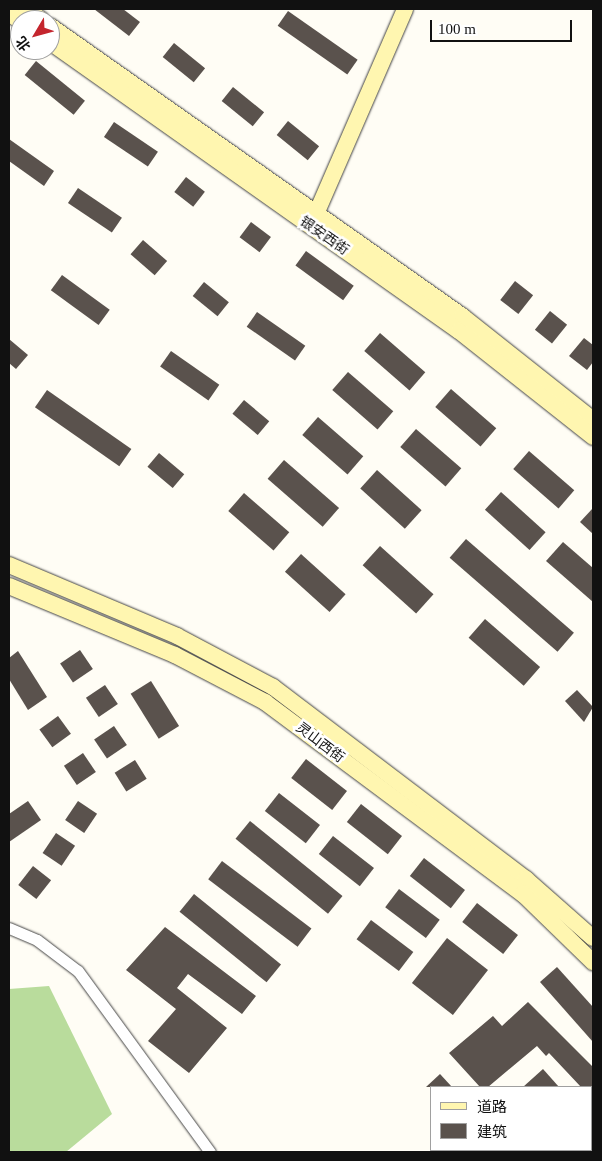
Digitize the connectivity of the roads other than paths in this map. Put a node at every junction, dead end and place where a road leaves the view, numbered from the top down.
1 (405, 9) edge
2 (60, 33) edge
3 (60, 49) edge
4 (316, 214) junction
5 (593, 420) edge
6 (593, 437) edge
7 (9, 565) edge
8 (9, 586) edge
9 (9, 928) edge
10 (593, 938) edge
11 (593, 962) edge
12 (210, 1152) edge

1 - 4 main road
2 - 4 main road, 银安西街
3 - 6 main road, 银安西街
4 - 5 main road, 银安西街
7 - 10 main road, 灵山西街
8 - 11 main road, 灵山西街
9 - 12 street

